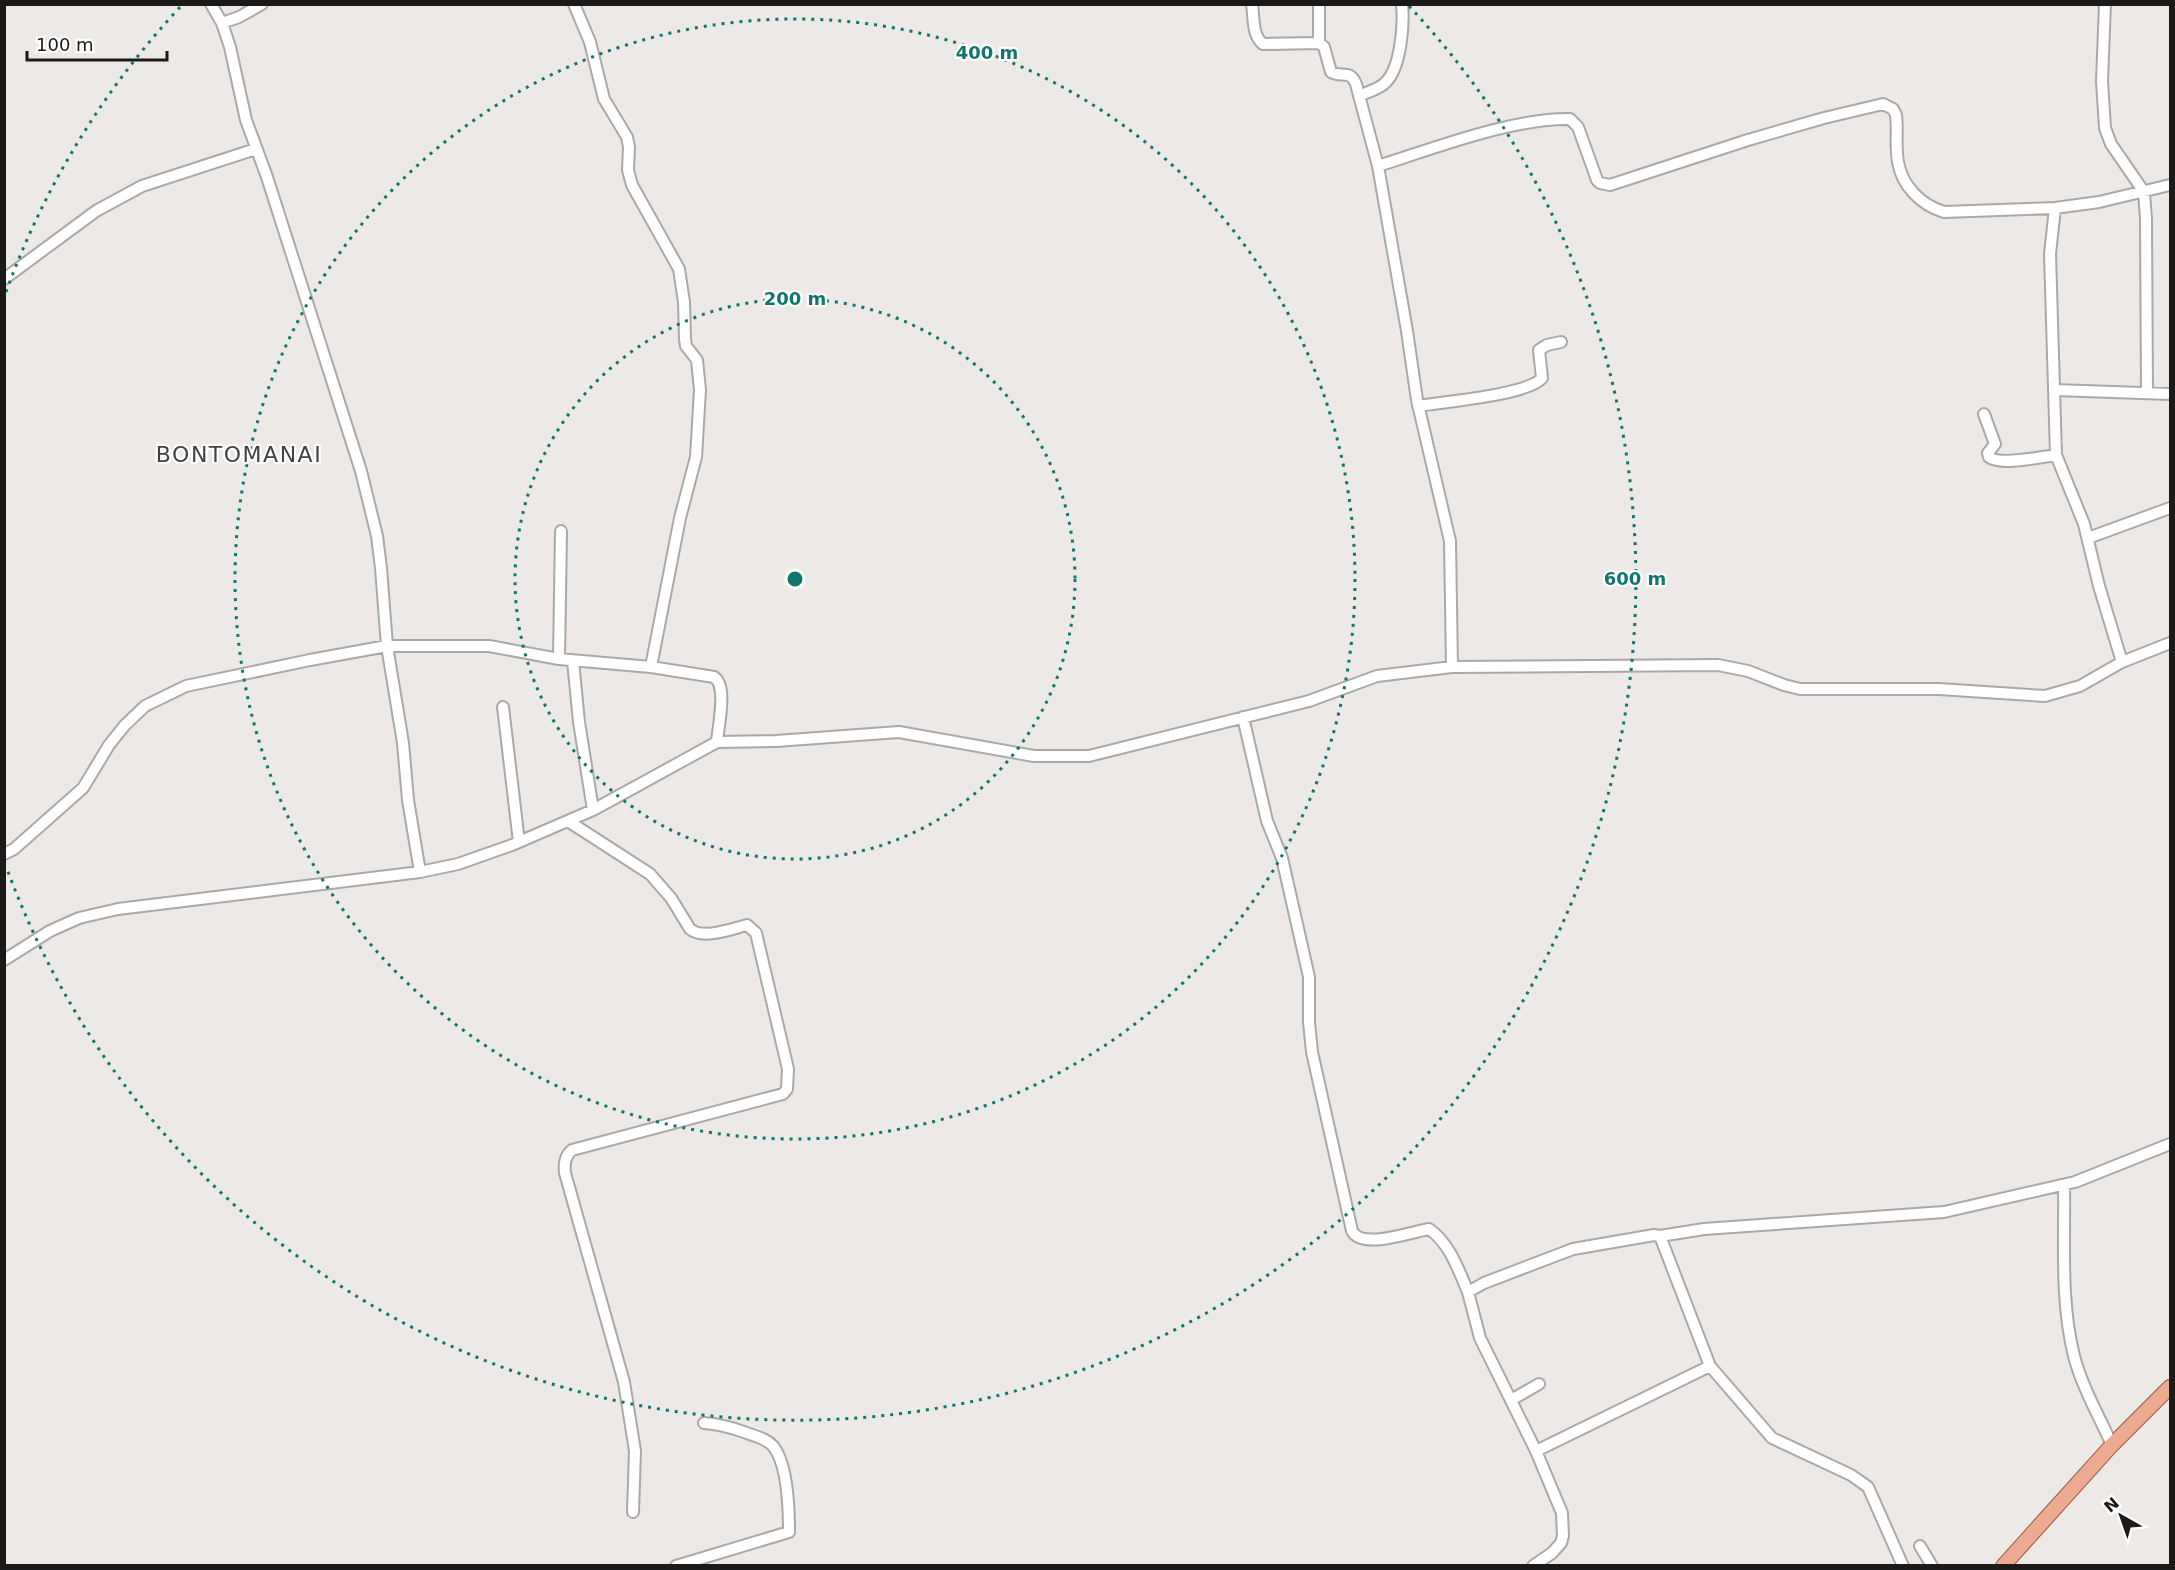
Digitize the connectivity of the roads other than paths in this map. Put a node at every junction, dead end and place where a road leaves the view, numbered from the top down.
1 (211, 4) edge
2 (262, 4) edge
3 (574, 4) edge
4 (1252, 4) edge
5 (1319, 4) edge
6 (1402, 4) edge
7 (2105, 4) edge
8 (222, 23) junction
9 (1320, 43) junction
10 (1359, 96) junction
11 (256, 149) junction
12 (1378, 166) junction
13 (2170, 185) edge
14 (2144, 192) junction
15 (2055, 208) junction
16 (4, 279) edge
17 (1561, 342) dead end
18 (2055, 390) junction
19 (2147, 393) junction
20 (2170, 394) edge
21 (1418, 406) junction
22 (1984, 414) dead end
23 (2056, 455) junction
24 (2170, 508) edge
25 (561, 531) dead end
26 (2088, 538) junction
27 (2170, 642) edge
28 (387, 646) junction
29 (559, 659) junction
30 (573, 661) junction
31 (2122, 662) junction
32 (1452, 666) junction
33 (651, 667) junction
34 (503, 707) dead end
35 (1243, 717) junction
36 (717, 742) junction
37 (593, 810) junction
38 (568, 820) junction
39 (519, 842) junction
40 (4, 854) edge
41 (420, 872) junction
42 (4, 960) edge
43 (2170, 1144) edge
44 (2064, 1185) junction
45 (1660, 1236) junction
46 (1468, 1292) junction
47 (1710, 1366) junction
48 (1539, 1384) dead end
49 (2170, 1387) edge
50 (1511, 1400) junction
51 (704, 1424) dead end
52 (2112, 1445) junction
53 (1536, 1451) junction
54 (633, 1512) dead end
55 (1920, 1546) dead end
56 (676, 1566) edge
57 (1533, 1566) edge
58 (1903, 1566) edge
59 (1932, 1566) edge
60 (2003, 1566) edge

1 - 8 street
2 - 8 street
3 - 33 street
4 - 9 street
5 - 9 street
6 - 10 street
7 - 14 street
8 - 11 street
9 - 10 street
10 - 12 street
11 - 16 street
11 - 28 street
12 - 15 street
12 - 21 street
13 - 14 street
14 - 15 street
14 - 19 street
15 - 18 street
17 - 21 street
18 - 19 street
18 - 23 street
19 - 20 street
21 - 32 street
22 - 23 street
23 - 26 street
24 - 26 street
25 - 29 street
26 - 31 street
27 - 31 street
28 - 29 street
28 - 40 street
28 - 41 street
29 - 30 street
30 - 33 street
30 - 37 street
31 - 32 street
32 - 35 street
33 - 36 street
34 - 39 street
35 - 36 street
35 - 46 street
36 - 37 street
37 - 38 street
38 - 39 street
38 - 54 street
39 - 41 street
41 - 42 street
43 - 44 street
44 - 45 street
44 - 52 street
45 - 46 street
45 - 47 street
46 - 50 street
47 - 53 street
47 - 58 street
48 - 50 street
49 - 52 main road
50 - 53 street
51 - 56 street
52 - 60 main road
53 - 57 street
55 - 59 street

